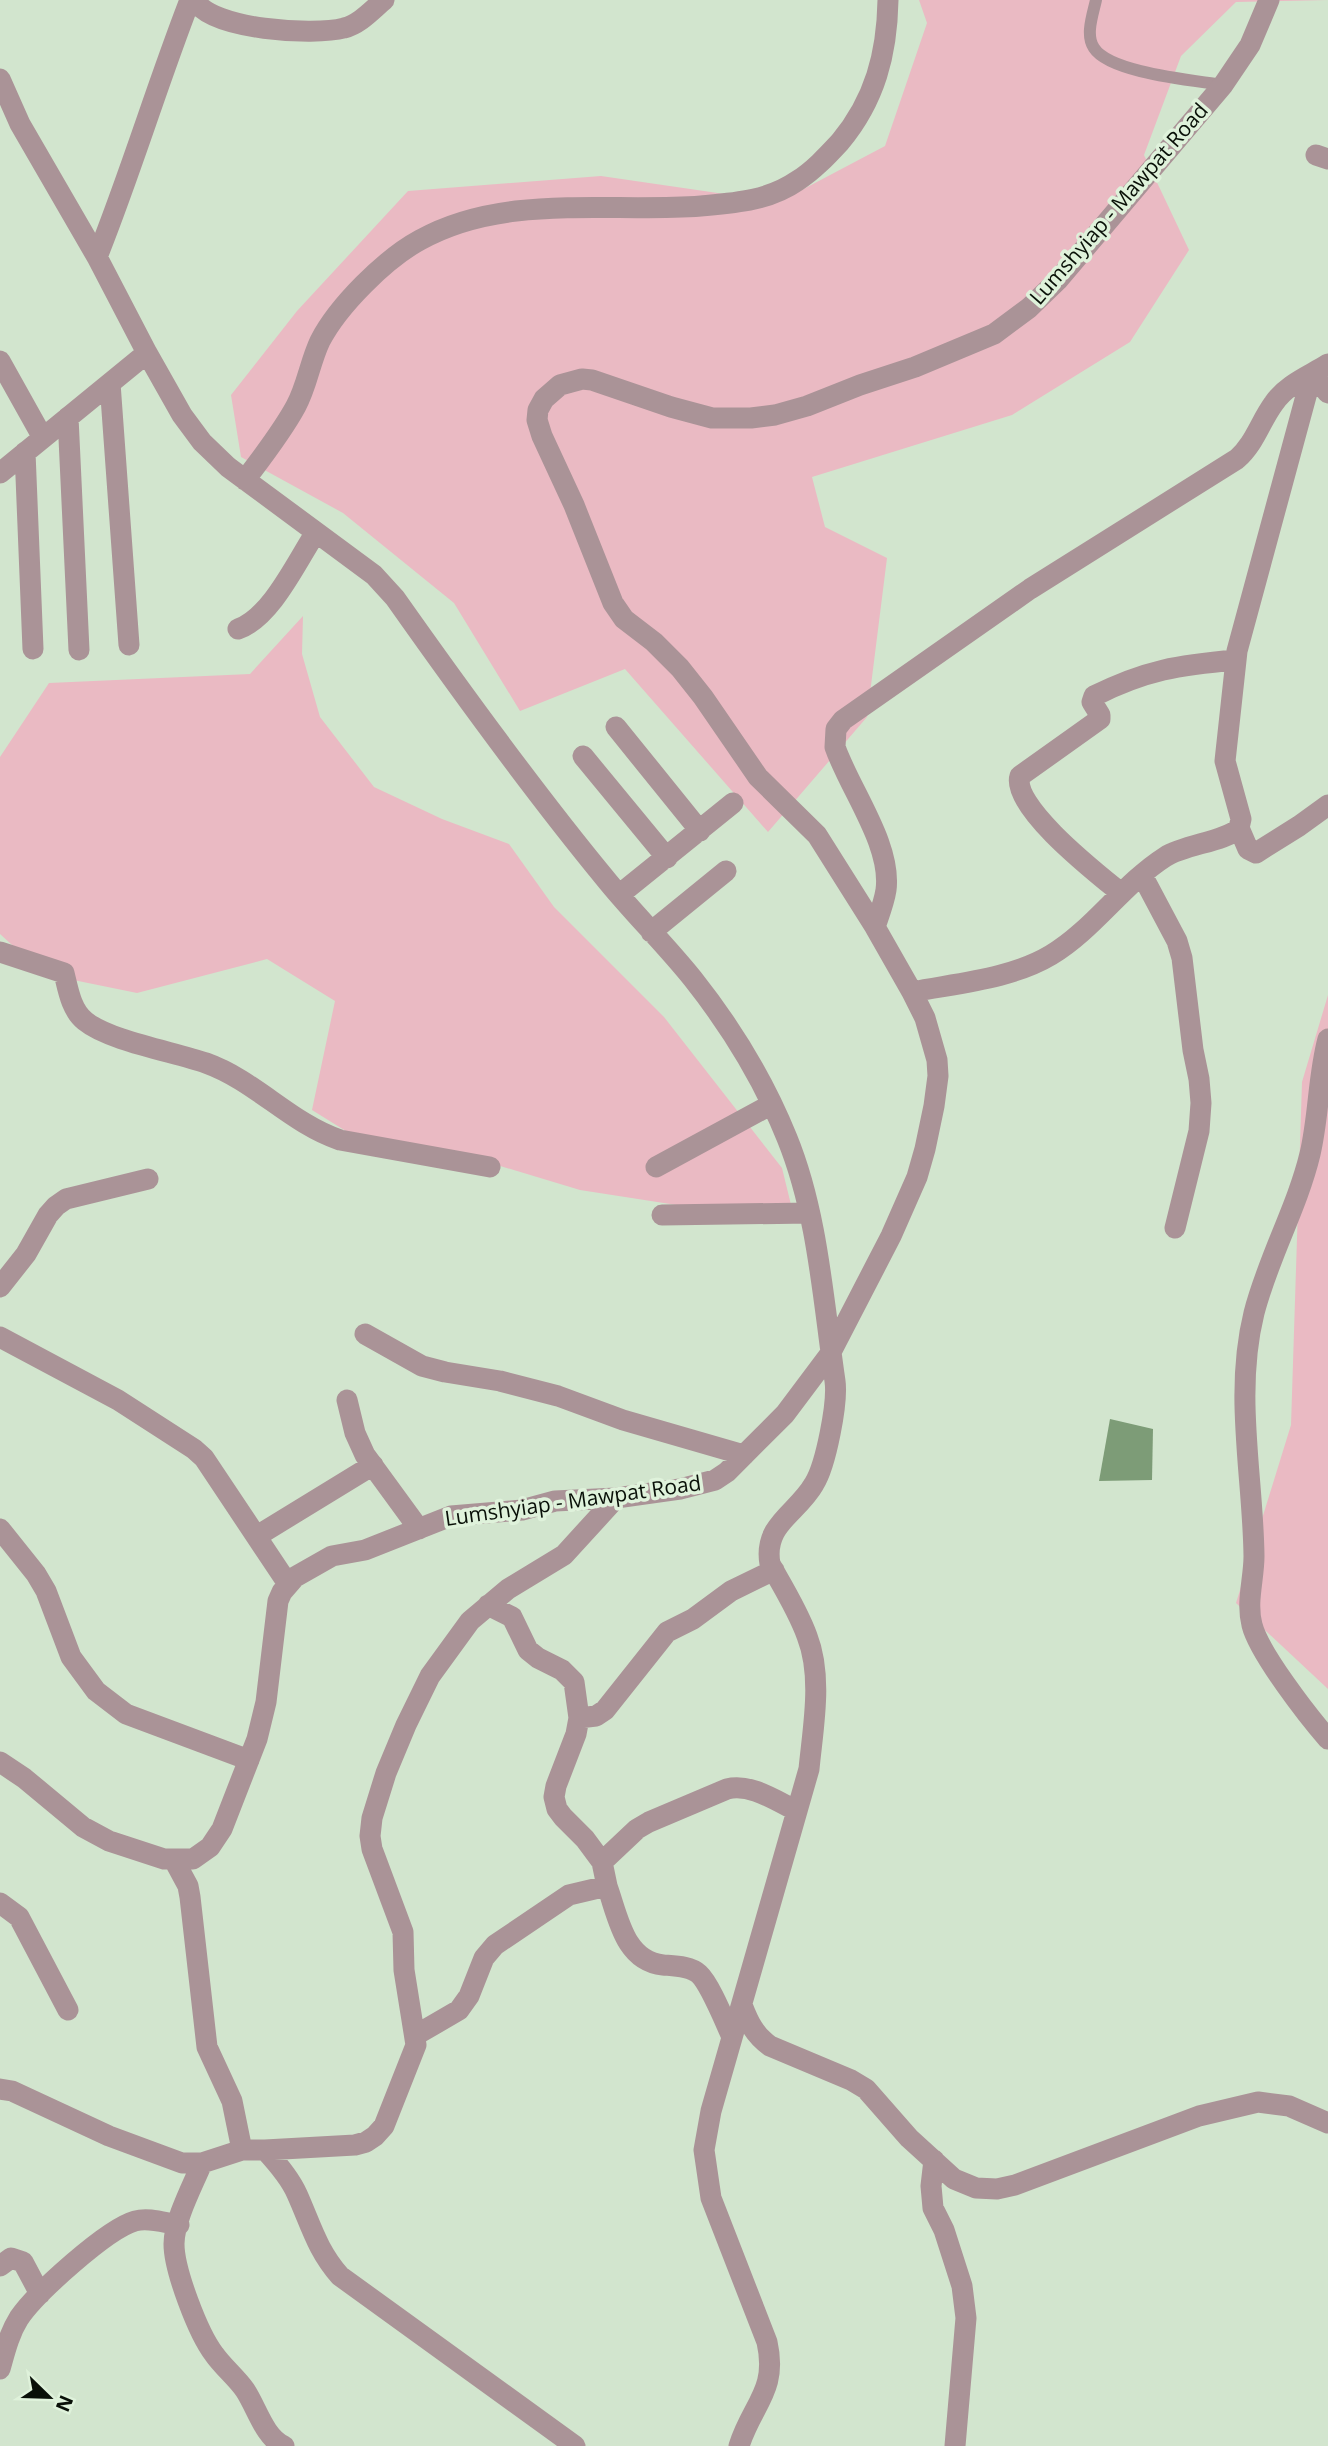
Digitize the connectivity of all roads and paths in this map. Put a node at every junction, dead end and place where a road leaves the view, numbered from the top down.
1 (193, 0) edge
2 (384, 0) edge
3 (888, 0) edge
4 (1096, 0) edge
5 (1269, 0) edge
6 (0, 79) edge
7 (1223, 85) junction
8 (97, 257) junction
9 (147, 353) junction
10 (0, 361) edge
11 (1320, 369) edge
12 (110, 383) junction
13 (1328, 393) edge
14 (0, 394) edge
15 (21, 398) junction
16 (68, 416) junction
17 (43, 438) junction
18 (25, 452) junction
19 (0, 473) edge
20 (245, 480) junction
21 (316, 532) junction
22 (238, 629) dead end
23 (129, 645) dead end
24 (33, 649) dead end
25 (79, 650) dead end
26 (1236, 660) junction
27 (616, 727) dead end
28 (583, 756) dead end
29 (733, 803) dead end
30 (1328, 805) edge
31 (1239, 828) junction
32 (700, 831) junction
33 (667, 858) junction
34 (726, 871) dead end
35 (1142, 875) junction
36 (1121, 893) junction
37 (619, 895) junction
38 (875, 927) junction
39 (651, 932) junction
40 (0, 952) edge
41 (912, 992) junction
42 (1328, 1039) edge
43 (772, 1104) junction
44 (490, 1167) dead end
45 (656, 1167) dead end
46 (148, 1180) dead end
47 (808, 1213) junction
48 (662, 1214) dead end
49 (1175, 1228) dead end
50 (0, 1287) edge
51 (365, 1334) dead end
52 (0, 1337) edge
53 (830, 1354) junction
54 (346, 1400) dead end
55 (744, 1455) junction
56 (373, 1465) junction
57 (616, 1498) junction
58 (0, 1529) edge
59 (419, 1529) junction
60 (257, 1536) junction
61 (774, 1570) junction
62 (288, 1584) junction
63 (488, 1605) junction
64 (579, 1718) junction
65 (1328, 1739) edge
66 (249, 1760) junction
67 (0, 1762) edge
68 (797, 1811) junction
69 (174, 1860) junction
70 (602, 1862) junction
71 (607, 1886) junction
72 (0, 1903) edge
73 (742, 2005) junction
74 (68, 2010) dead end
75 (416, 2035) junction
76 (732, 2037) junction
77 (0, 2089) edge
78 (1328, 2123) edge
79 (242, 2150) junction
80 (265, 2150) junction
81 (934, 2160) junction
82 (202, 2163) junction
83 (179, 2225) junction
84 (0, 2266) edge
85 (40, 2294) junction
86 (0, 2369) edge
87 (284, 2446) edge
88 (575, 2446) edge
89 (739, 2446) edge
90 (955, 2446) edge

1 - 2 street
1 - 8 street
3 - 20 street
4 - 7 lane
5 - 7 street, Lumshyiap - Mawpat Road
6 - 8 street
7 - 38 street, Lumshyiap - Mawpat Road
8 - 9 street
9 - 12 street
9 - 20 street
10 - 15 street
11 - 13 street
11 - 26 street
11 - 38 street
12 - 16 street
12 - 23 street
14 - 15 street
15 - 17 street
16 - 17 street
16 - 25 street
17 - 18 street
18 - 19 street
18 - 24 street
20 - 21 street
21 - 22 street
21 - 37 street
26 - 31 street
26 - 36 street
27 - 32 street
28 - 33 street
29 - 32 street
30 - 31 street
31 - 35 street
32 - 33 street
33 - 37 street
34 - 39 street
35 - 36 street
35 - 49 street
36 - 41 street
37 - 39 street
38 - 41 street, Lumshyiap - Mawpat Road
39 - 43 street
40 - 44 street
41 - 53 street, Lumshyiap - Mawpat Road
42 - 65 street
43 - 45 street
43 - 47 street
46 - 50 street
47 - 48 street
47 - 53 street
51 - 55 street
52 - 60 street
53 - 55 street, Lumshyiap - Mawpat Road
53 - 61 street
54 - 56 street
55 - 57 street, Lumshyiap - Mawpat Road
56 - 59 street
56 - 60 street
57 - 59 street, Lumshyiap - Mawpat Road
57 - 63 street
58 - 66 street
59 - 62 street, Lumshyiap - Mawpat Road
60 - 62 street
61 - 64 street
61 - 68 street
62 - 66 street
63 - 64 street
63 - 75 street
64 - 70 street
66 - 69 street
67 - 69 street
68 - 70 street
68 - 73 street
69 - 79 street
70 - 71 street
71 - 75 street
71 - 76 street
72 - 74 street
73 - 76 street
73 - 81 street
75 - 80 street
76 - 89 street
77 - 82 street
78 - 81 street
79 - 80 street
79 - 82 street
80 - 88 street
81 - 90 street
82 - 83 street
83 - 85 street
83 - 87 street
84 - 85 street
85 - 86 street

